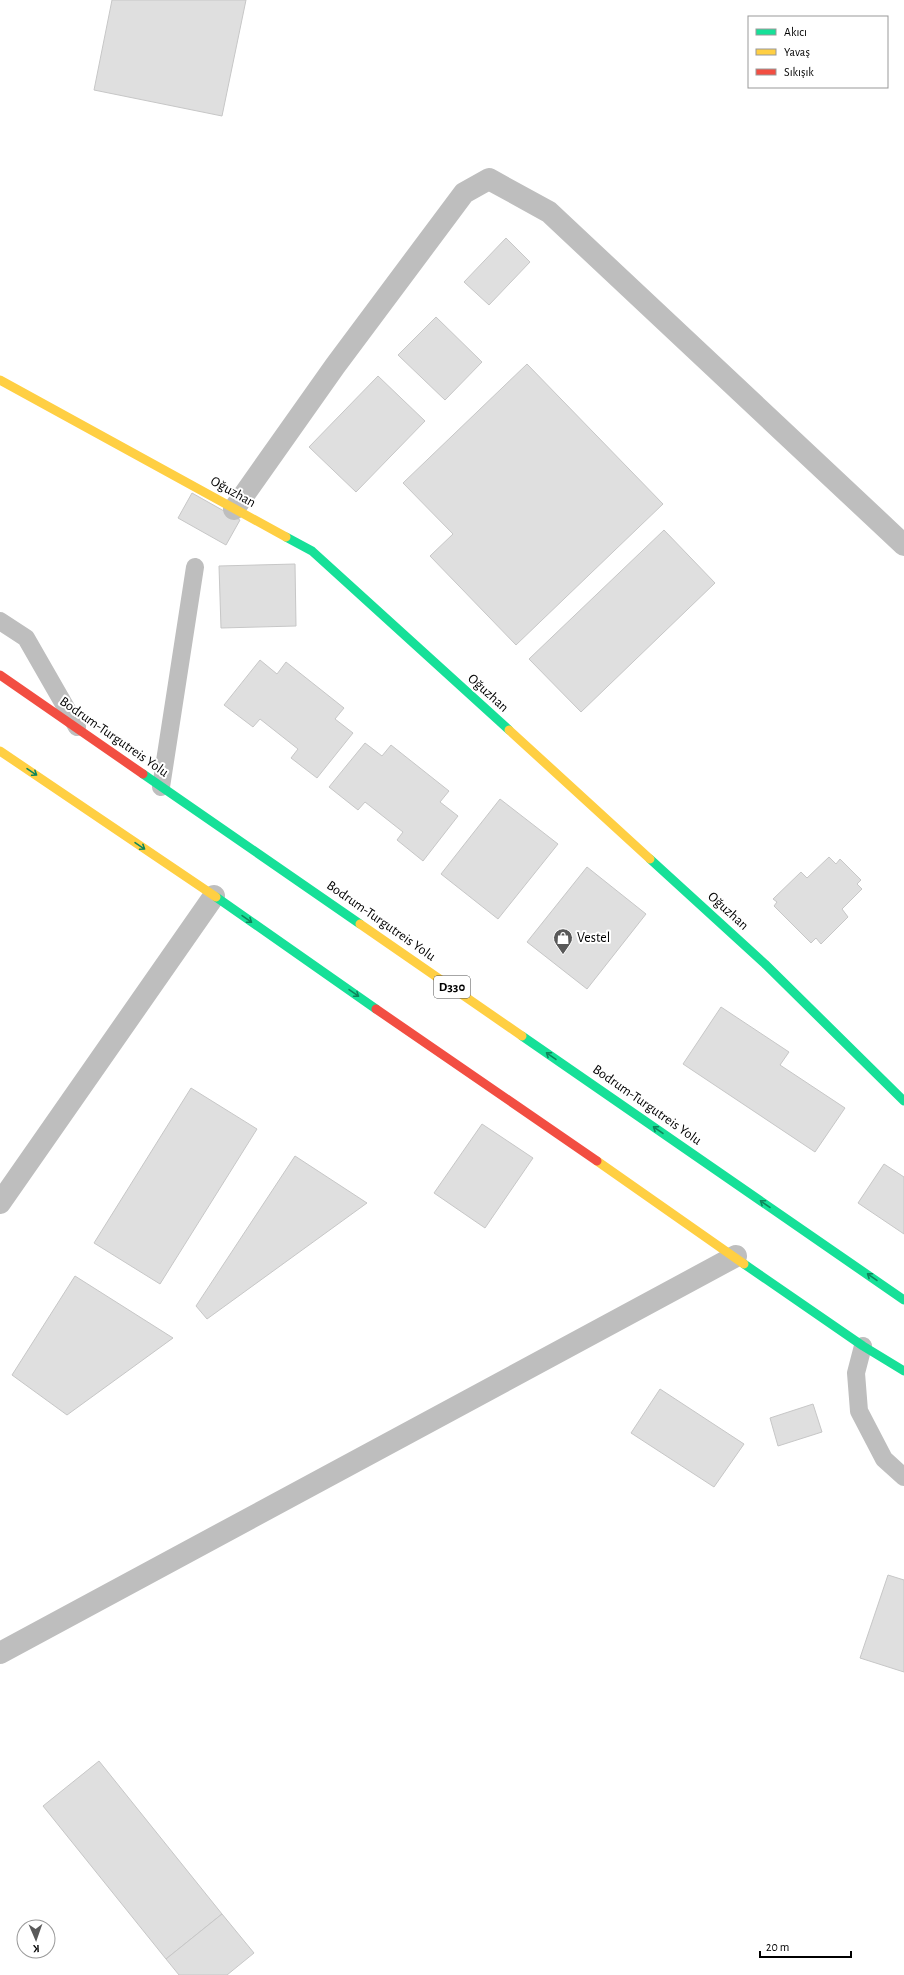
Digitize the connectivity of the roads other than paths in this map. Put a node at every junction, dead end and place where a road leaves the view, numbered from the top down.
1 (0, 380) edge
2 (234, 509) junction
3 (904, 545) edge
4 (195, 566) dead end
5 (0, 621) edge
6 (0, 675) edge
7 (77, 728) junction
8 (0, 751) edge
9 (161, 787) junction
10 (214, 896) junction
11 (904, 1101) edge
12 (0, 1203) edge
13 (736, 1256) junction
14 (904, 1300) edge
15 (863, 1346) junction
16 (904, 1371) edge
17 (904, 1477) edge
18 (0, 1652) edge

1 - 2 main road, Oğuzhan
2 - 3 street
2 - 11 main road, Oğuzhan
4 - 9 lane
5 - 7 lane
6 - 7 main road, Bodrum-Turgutreis Yolu / D330
7 - 9 main road, Bodrum-Turgutreis Yolu / D330
8 -> 10 main road
14 -> 9 main road, Bodrum-Turgutreis Yolu / D330
10 - 12 street
10 -> 13 main road
13 - 15 main road
13 - 18 street
15 - 16 main road
15 - 17 lane

